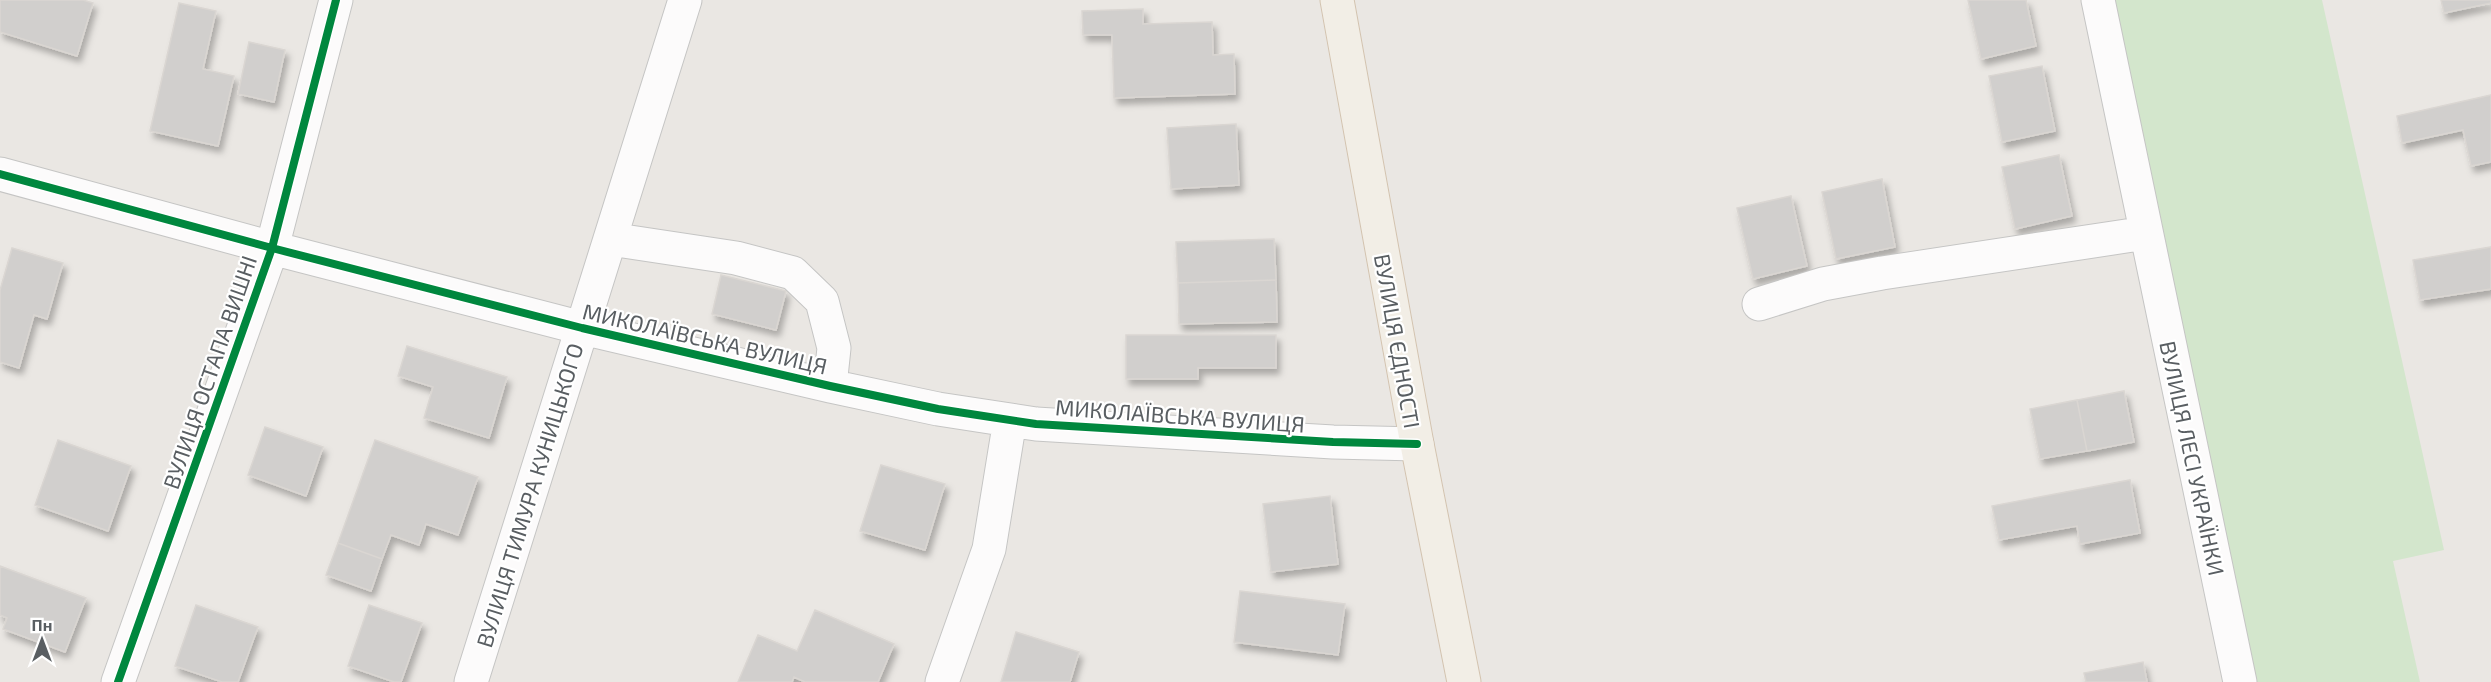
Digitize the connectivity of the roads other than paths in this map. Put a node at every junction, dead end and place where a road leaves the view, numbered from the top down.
1 (336, 0) edge
2 (685, 0) edge
3 (1337, 0) edge
4 (2098, 0) edge
5 (0, 174) edge
6 (2146, 233) junction
7 (610, 239) junction
8 (272, 248) junction
9 (1759, 304) dead end
10 (582, 328) junction
11 (830, 386) junction
12 (1010, 420) junction
13 (1417, 444) junction
14 (118, 682) edge
15 (471, 682) edge
16 (942, 682) edge
17 (1464, 682) edge
18 (2240, 682) edge

1 - 8 street, ВУЛИЦЯ ОСТАПА ВИШНІ
2 - 7 street, ВУЛИЦЯ ТИМУРА КУНИЦЬКОГО
3 - 13 main road, ВУЛИЦЯ ЄДНОСТІ
4 - 6 street, ВУЛИЦЯ ЛЕСІ УКРАЇНКИ
5 - 8 street, МИКОЛАЇВСЬКА ВУЛИЦЯ
6 - 9 street
6 - 18 street, ВУЛИЦЯ ЛЕСІ УКРАЇНКИ
7 - 10 street, ВУЛИЦЯ ТИМУРА КУНИЦЬКОГО
7 - 11 street
8 - 10 street, МИКОЛАЇВСЬКА ВУЛИЦЯ
8 - 14 street, ВУЛИЦЯ ОСТАПА ВИШНІ
10 - 11 street, МИКОЛАЇВСЬКА ВУЛИЦЯ
10 - 15 street, ВУЛИЦЯ ТИМУРА КУНИЦЬКОГО
11 - 12 street, МИКОЛАЇВСЬКА ВУЛИЦЯ
12 - 13 street, МИКОЛАЇВСЬКА ВУЛИЦЯ
12 - 16 street
13 - 17 main road, ВУЛИЦЯ ЄДНОСТІ

